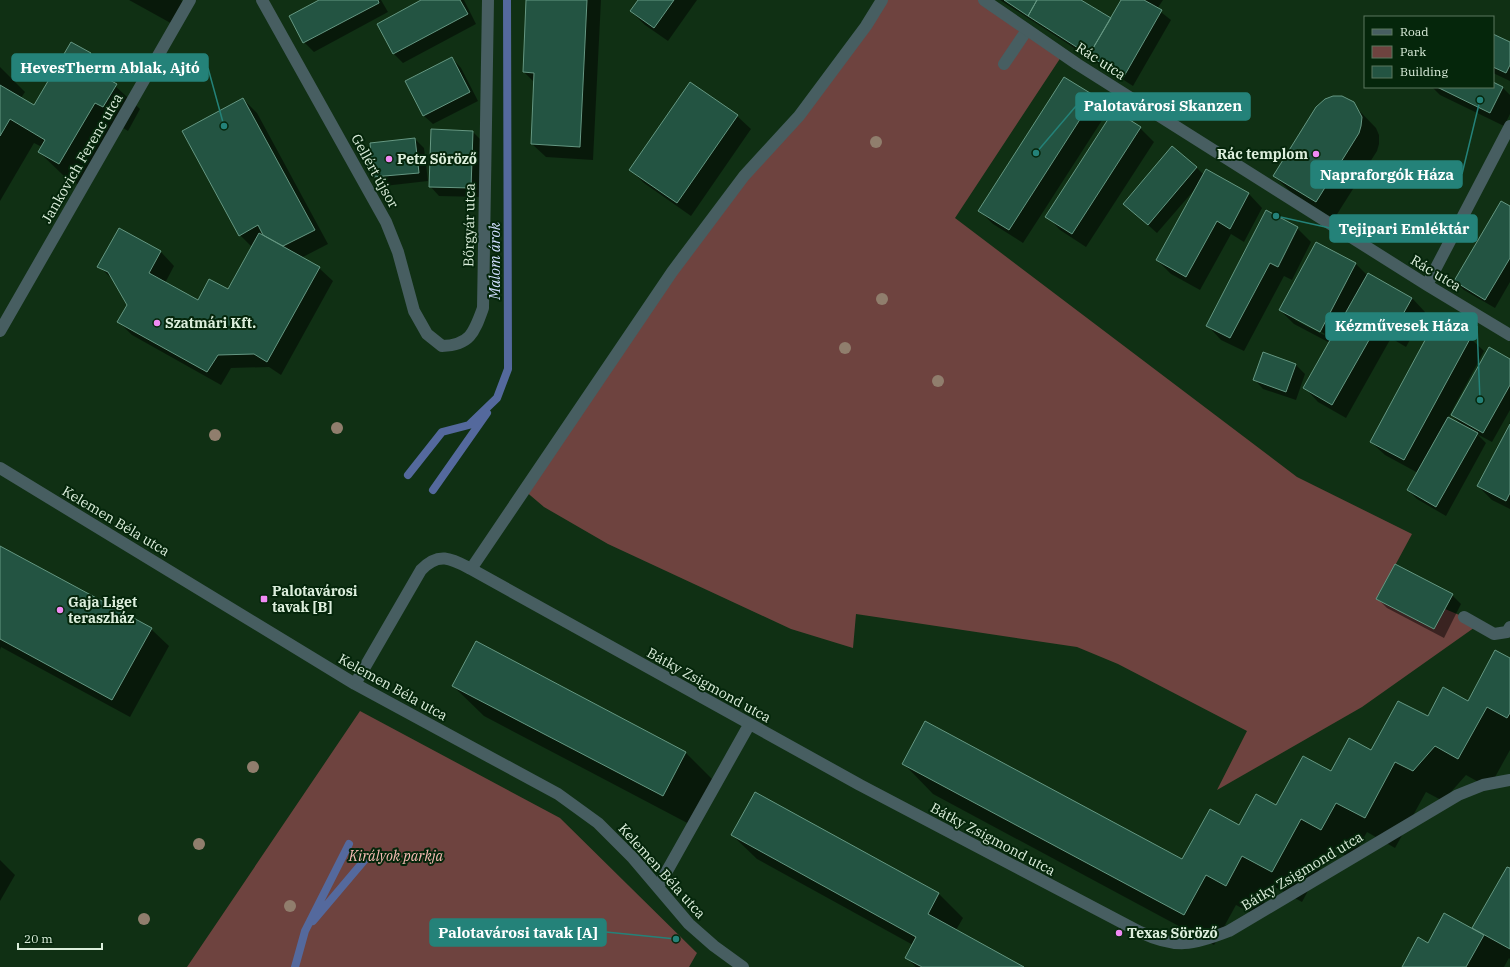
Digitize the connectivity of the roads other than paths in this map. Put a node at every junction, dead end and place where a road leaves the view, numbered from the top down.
1 (190, 0) edge
2 (262, 0) edge
3 (488, 0) edge
4 (882, 0) edge
5 (984, 0) edge
6 (1027, 30) junction
7 (1004, 64) dead end
8 (1510, 126) edge
9 (1427, 286) junction
10 (0, 330) edge
11 (1510, 335) edge
12 (457, 345) joint
13 (0, 468) edge
14 (471, 569) junction
15 (1464, 617) dead end
16 (1510, 627) edge
17 (355, 684) junction
18 (749, 725) junction
19 (1510, 780) edge
20 (658, 887) junction
21 (743, 967) edge

1 - 10 street, Jankovich Ferenc utca
2 - 12 street, Gellért újsor
3 - 12 street, Bőrgyár utca
4 - 14 street
5 - 6 street, Rác utca
6 - 7 street
6 - 9 street, Rác utca
8 - 9 street
9 - 11 street, Rác utca
13 - 17 street, Kelemen Béla utca
14 - 17 street, Bátky Zsigmond utca
14 - 18 street, Bátky Zsigmond utca
15 - 16 street
17 - 20 street, Kelemen Béla utca
18 - 19 street, Bátky Zsigmond utca
18 - 20 street
20 - 21 street, Kelemen Béla utca

